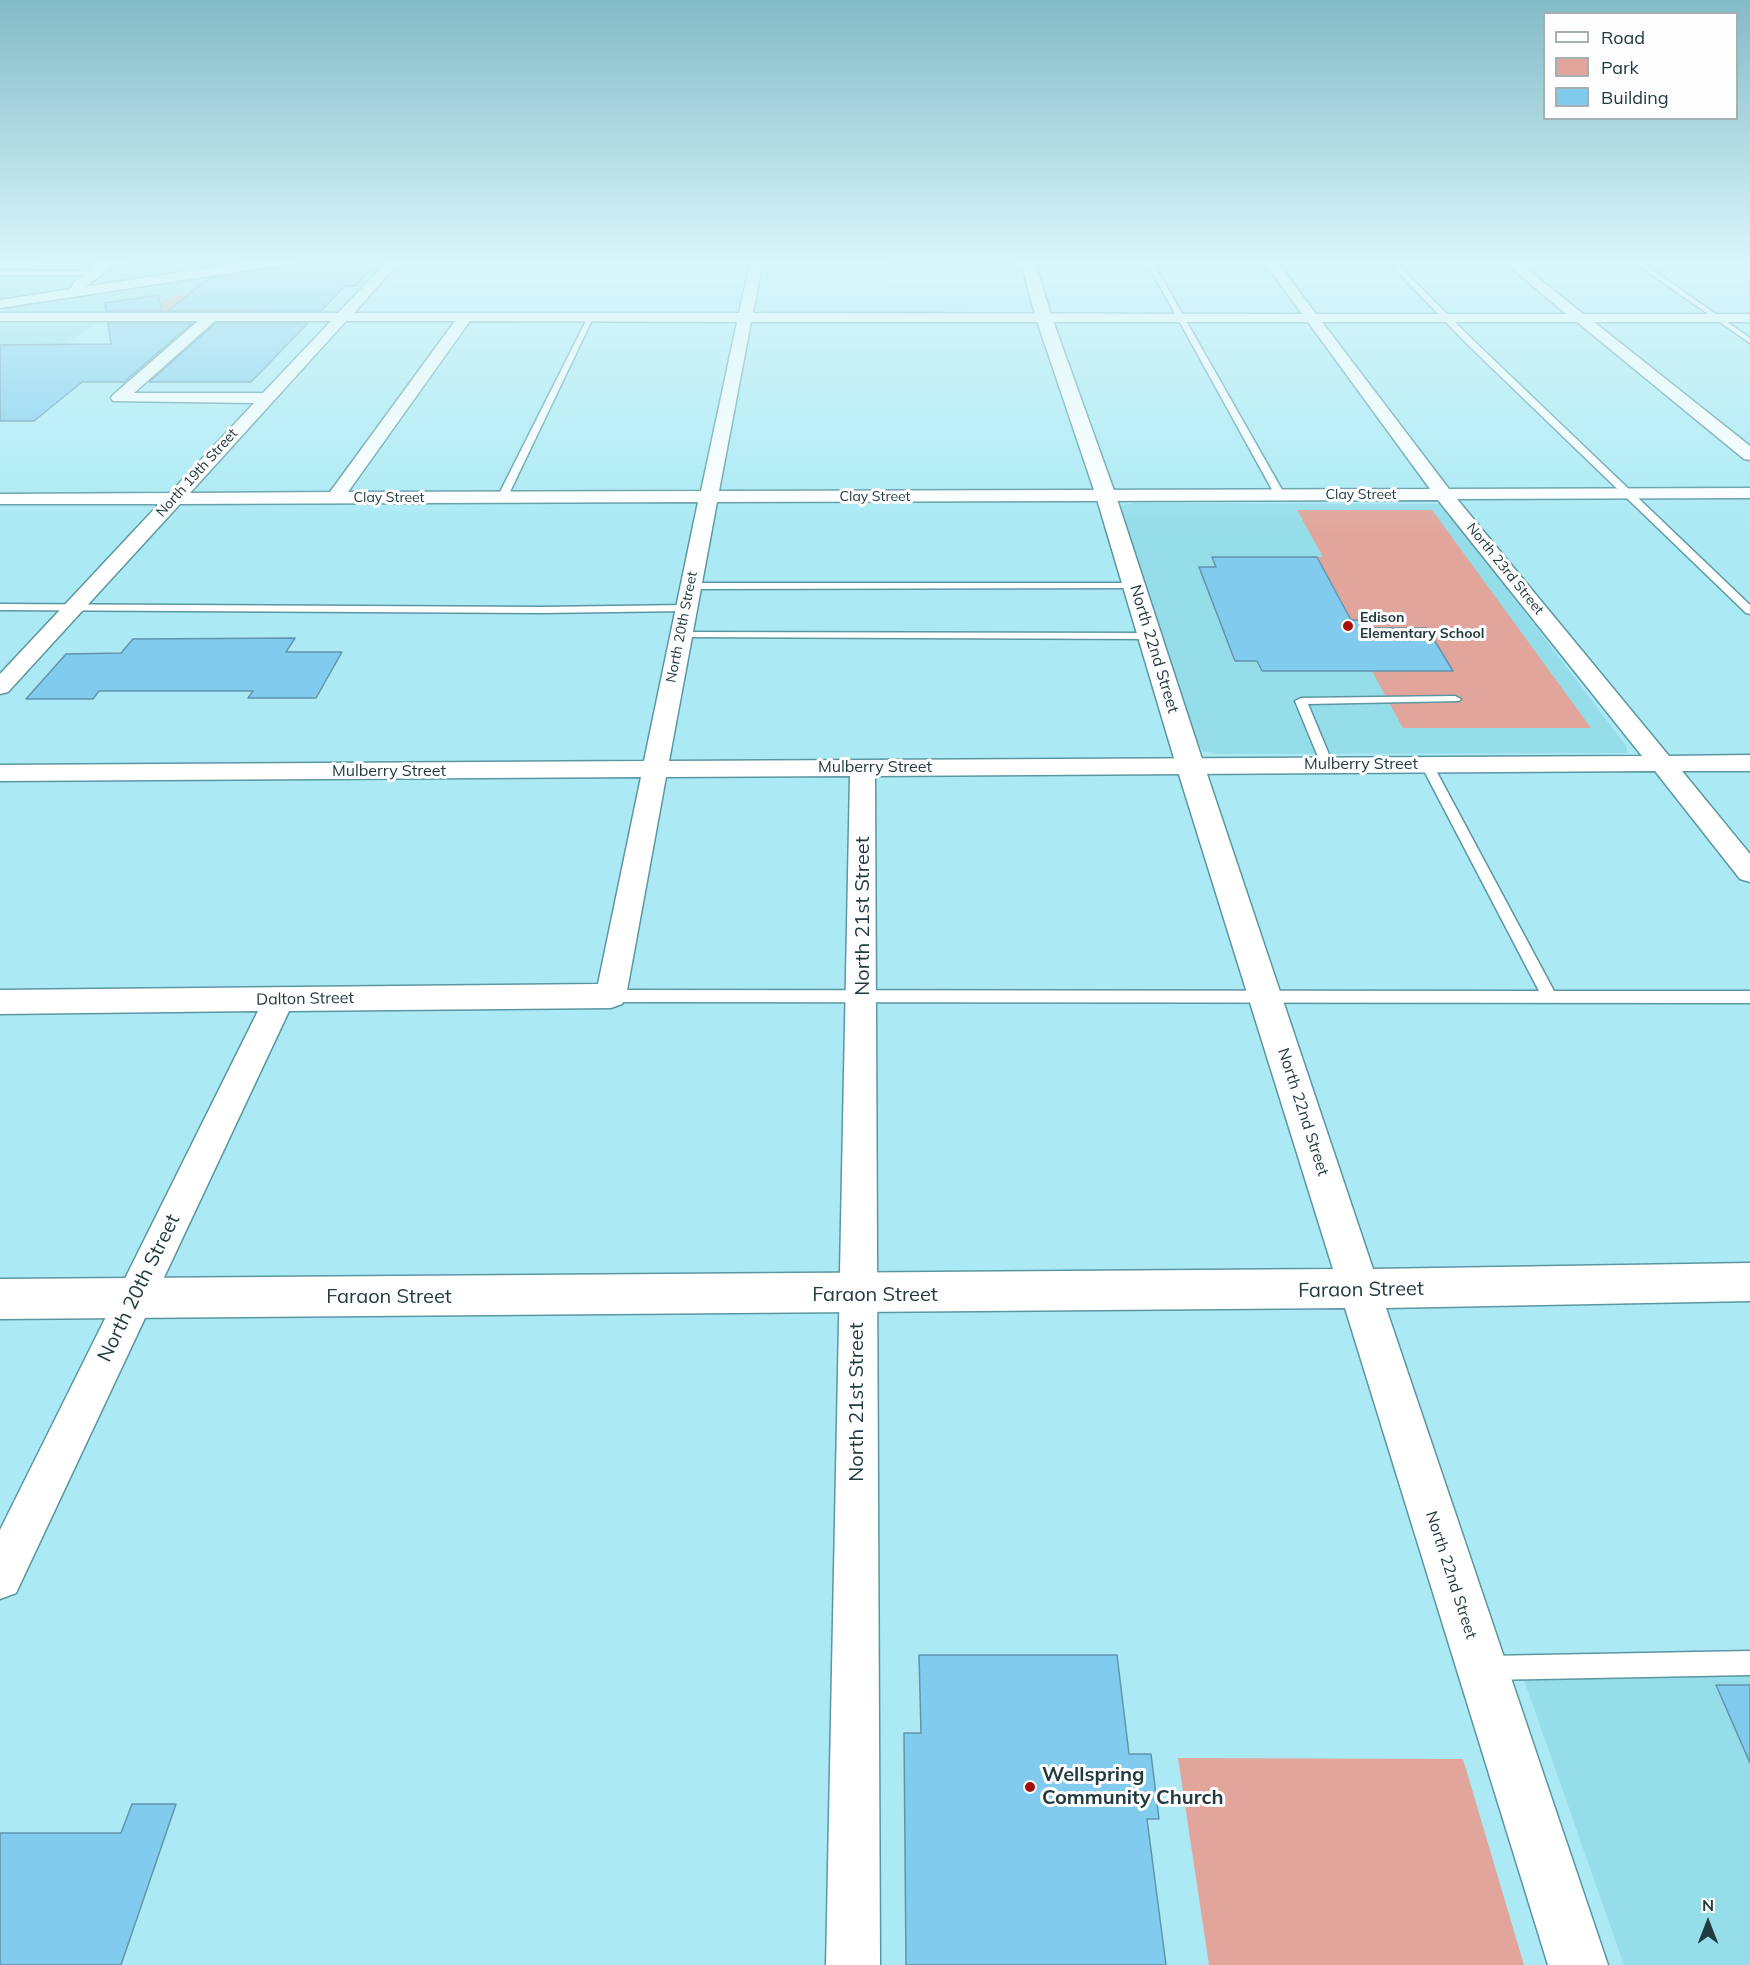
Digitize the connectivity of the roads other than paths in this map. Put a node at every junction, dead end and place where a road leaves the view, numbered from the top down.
1 (173, 351) edge
2 (310, 351) edge
3 (441, 351) edge
4 (574, 351) edge
5 (738, 351) edge
6 (1055, 351) edge
7 (1198, 351) edge
8 (1336, 351) edge
9 (1480, 351) edge
10 (1620, 351) edge
11 (266, 398) junction
12 (1750, 455) edge
13 (1750, 493) edge
14 (1628, 494) junction
15 (1280, 495) junction
16 (1106, 496) junction
17 (1445, 496) junction
18 (335, 498) junction
19 (502, 498) junction
20 (708, 498) junction
21 (174, 499) junction
22 (0, 500) edge
23 (690, 586) junction
24 (1135, 586) junction
25 (0, 607) edge
26 (75, 608) junction
27 (686, 608) junction
28 (1750, 611) edge
29 (681, 635) junction
30 (1150, 636) junction
31 (0, 687) edge
32 (1455, 699) dead end
33 (1426, 763) junction
34 (1663, 763) junction
35 (1750, 763) edge
36 (1327, 764) junction
37 (1190, 765) junction
38 (863, 767) junction
39 (655, 769) junction
40 (0, 773) edge
41 (1750, 872) edge
42 (1265, 995) junction
43 (611, 996) junction
44 (1549, 996) junction
45 (862, 997) junction
46 (1750, 997) edge
47 (279, 999) junction
48 (0, 1002) edge
49 (1750, 1282) edge
50 (1360, 1290) junction
51 (858, 1295) junction
52 (0, 1299) edge
53 (133, 1299) junction
54 (0, 1577) edge
55 (1750, 1663) edge
56 (1481, 1668) junction
57 (853, 1965) edge
58 (1578, 1965) edge

1 - 11 street
2 - 11 street, North 19th Street
3 - 18 street
4 - 19 lane
5 - 20 street, North 20th Street
6 - 16 main road, North 22nd Street
7 - 15 lane
8 - 17 street, North 23rd Street
9 - 14 lane
10 - 12 street
11 - 21 street, North 19th Street
13 - 14 street, Clay Street
14 - 17 street, Clay Street
14 - 28 lane
15 - 16 street, Clay Street
15 - 17 street, Clay Street
16 - 20 street, Clay Street
16 - 24 main road, North 22nd Street
17 - 34 street, North 23rd Street
18 - 19 street, Clay Street
18 - 21 street, Clay Street
19 - 20 street, Clay Street
20 - 23 street, North 20th Street
21 - 22 street, Clay Street
21 - 26 street, North 19th Street
23 - 24 lane
23 - 27 street, North 20th Street
24 - 30 main road, North 22nd Street
25 - 26 lane
26 - 27 lane
26 - 31 street, North 19th Street
27 - 29 street, North 20th Street
29 - 30 lane
29 - 39 street, North 20th Street
30 - 37 main road, North 22nd Street
32 - 36 lane
33 - 34 street, Mulberry Street
33 - 36 street, Mulberry Street
33 - 44 lane
34 - 35 street, Mulberry Street
34 - 41 street, North 23rd Street
36 - 37 street, Mulberry Street
37 - 38 street, Mulberry Street
37 - 42 main road, North 22nd Street
38 - 39 street, Mulberry Street
38 - 45 street, North 21st Street
39 - 40 street, Mulberry Street
39 - 43 street, North 20th Street
42 - 44 lane
42 - 45 lane
42 - 50 main road, North 22nd Street
43 - 45 lane
43 - 47 street, Dalton Street
44 - 46 lane
45 - 51 street, North 21st Street
47 - 48 street, Dalton Street
47 - 53 street, North 20th Street
49 - 50 main road, Faraon Street
50 - 51 main road, Faraon Street
50 - 56 main road, North 22nd Street
51 - 53 main road, Faraon Street
51 - 57 street, North 21st Street
52 - 53 main road, Faraon Street
53 - 54 street, North 20th Street
55 - 56 lane
56 - 58 main road, North 22nd Street

